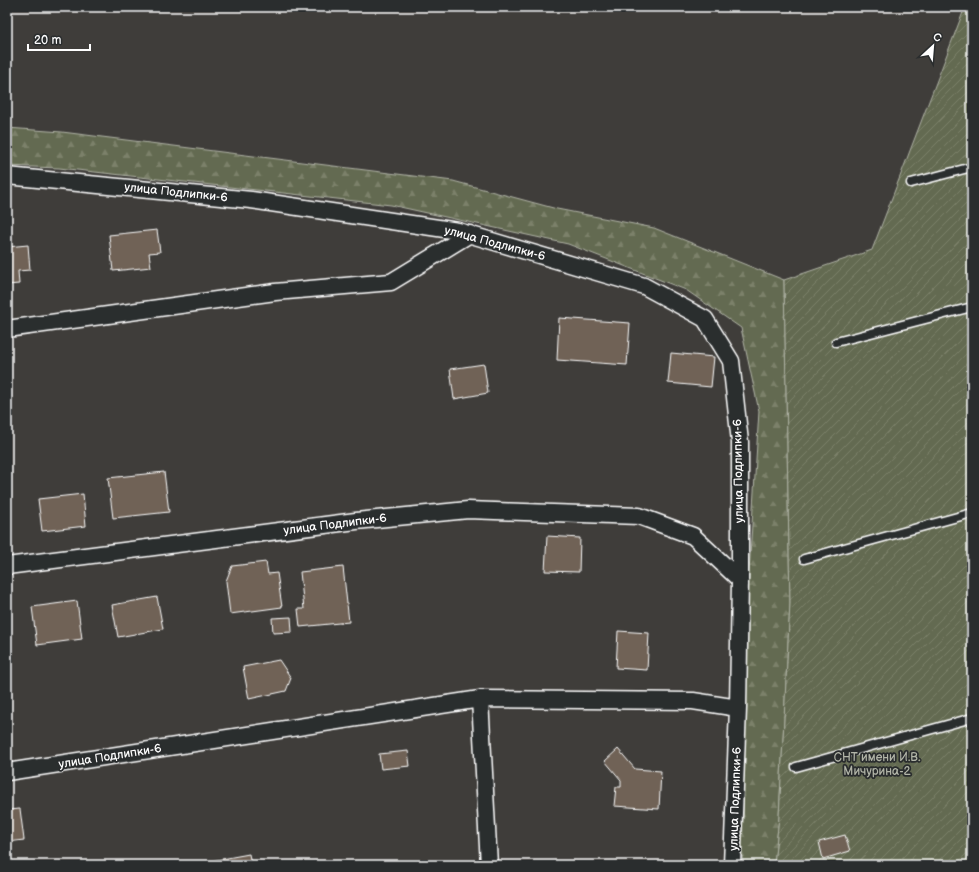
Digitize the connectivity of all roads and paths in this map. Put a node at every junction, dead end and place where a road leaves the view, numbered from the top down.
1 (972, 167) edge
2 (7, 176) edge
3 (911, 183) dead end
4 (470, 234) junction
5 (972, 307) edge
6 (7, 329) edge
7 (836, 342) dead end
8 (972, 513) edge
9 (804, 560) dead end
10 (7, 566) edge
11 (740, 580) junction
12 (480, 699) junction
13 (738, 708) junction
14 (972, 718) edge
15 (796, 767) dead end
16 (7, 772) edge
17 (489, 865) edge
18 (732, 865) edge

1 - 3 lane
2 - 4 street, улица Подлипки-6
4 - 6 street
4 - 11 street, улица Подлипки-6
5 - 7 lane
8 - 9 lane
10 - 11 street, улица Подлипки-6
11 - 13 street, улица Подлипки-6
12 - 13 street, улица Подлипки-6
12 - 16 street, улица Подлипки-6
12 - 17 street
13 - 18 street, улица Подлипки-6
14 - 15 lane

